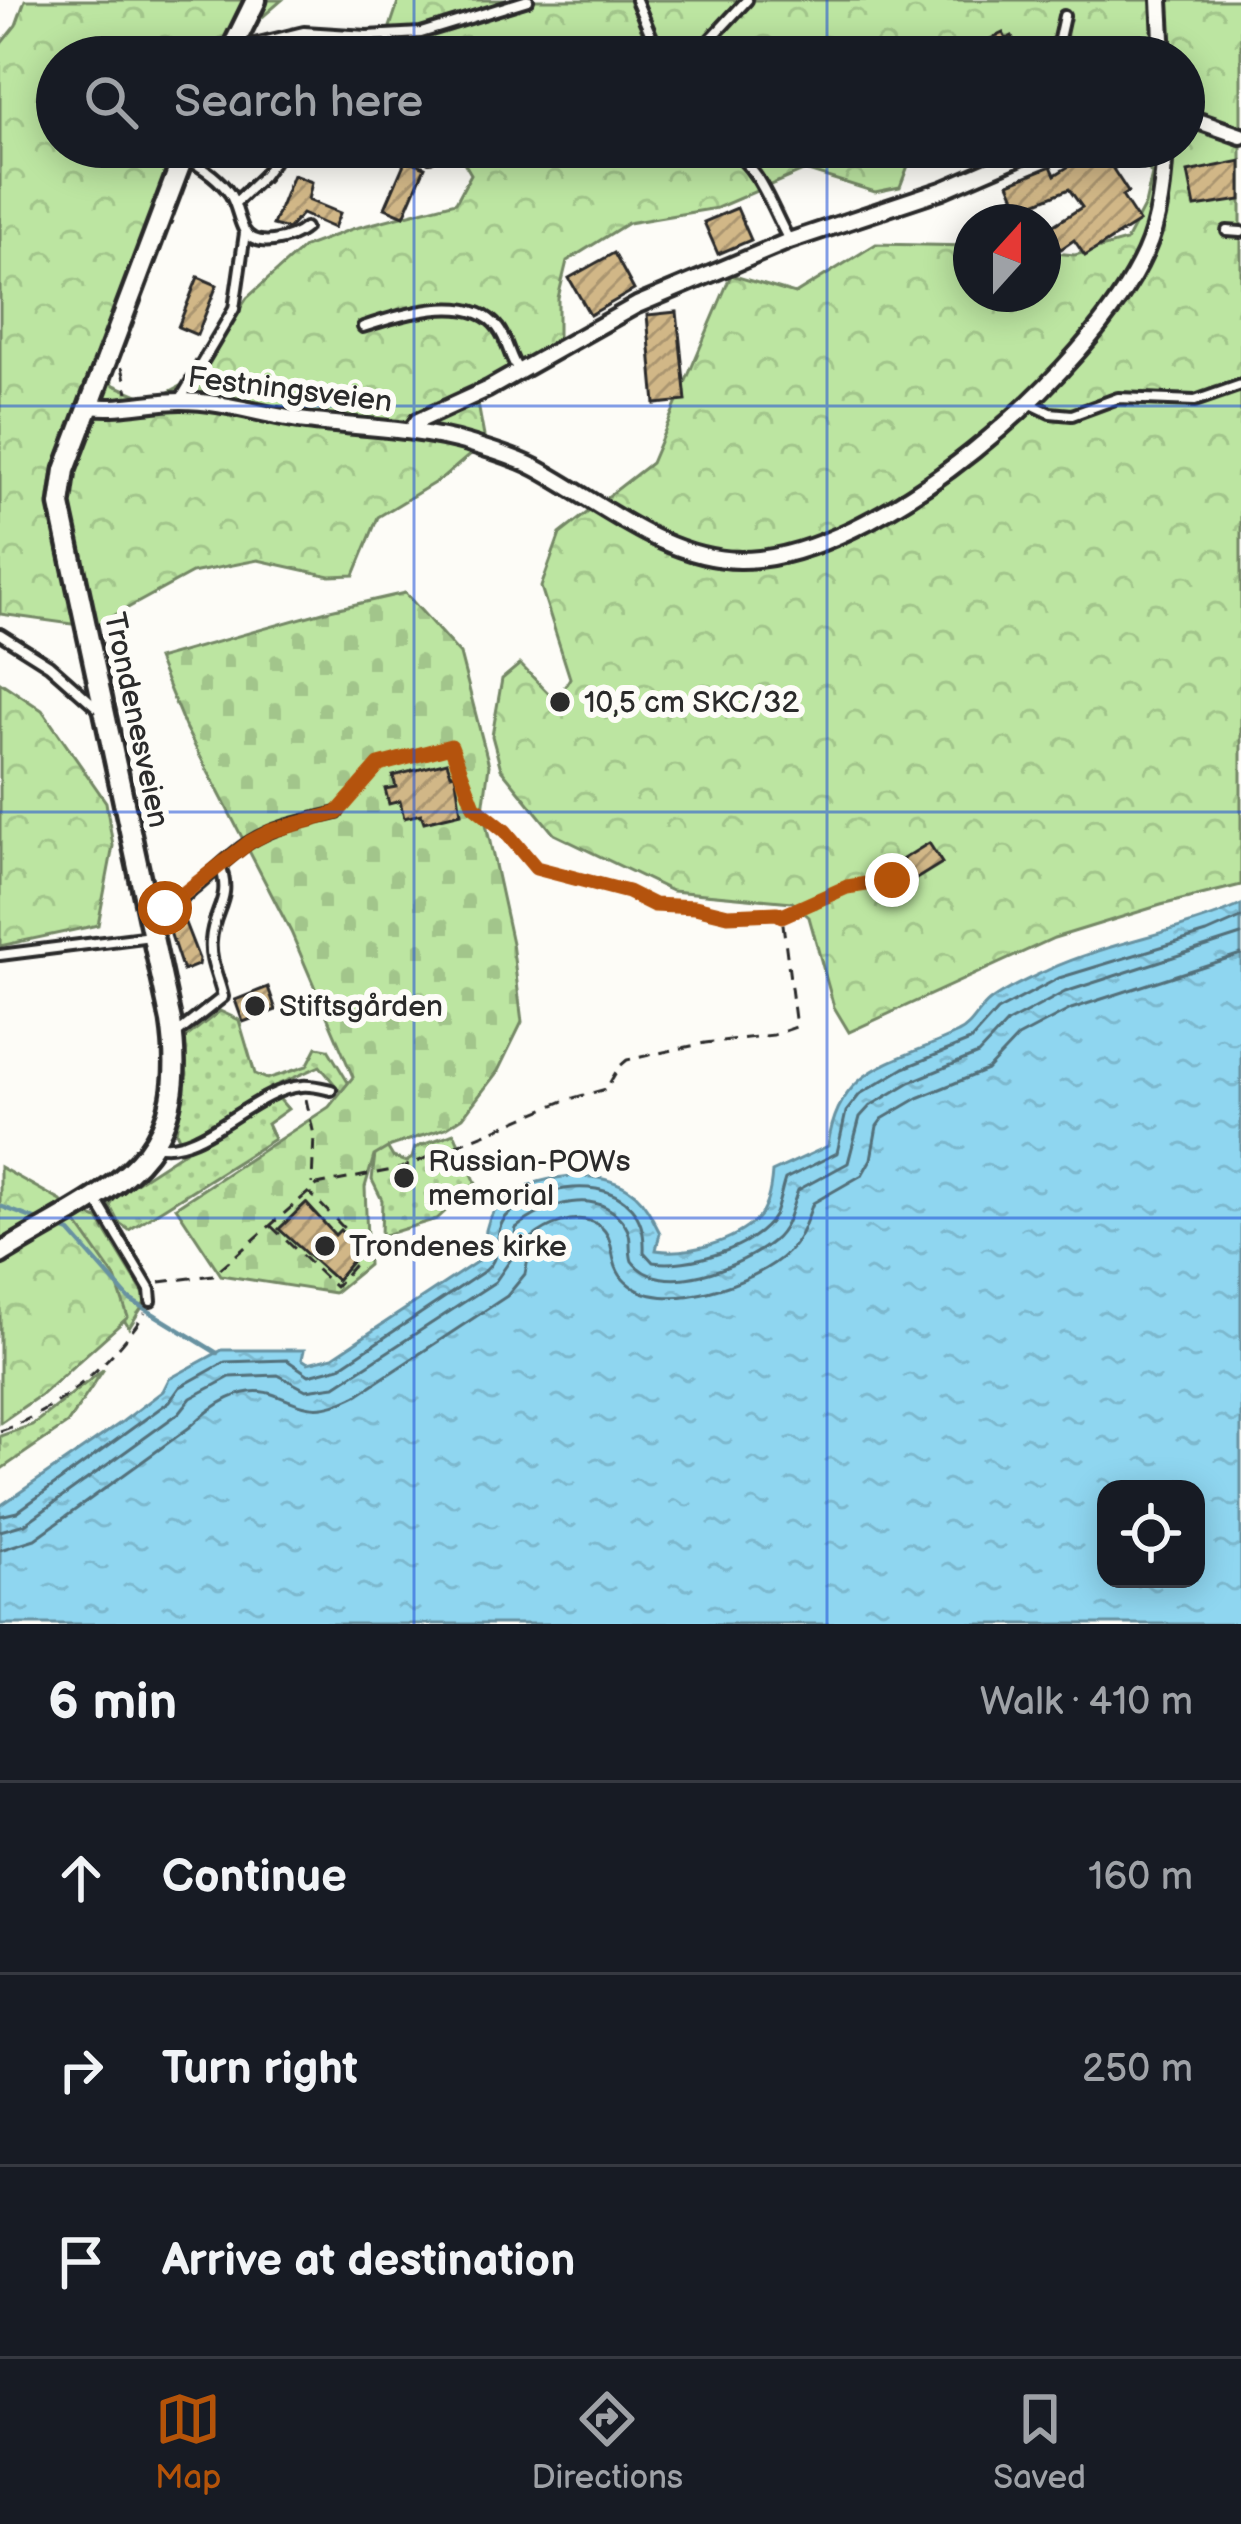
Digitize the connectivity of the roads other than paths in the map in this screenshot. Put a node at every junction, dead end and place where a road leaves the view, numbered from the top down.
1 (256, 0) edge
2 (528, 0) edge
3 (636, 0) edge
4 (747, 0) edge
5 (1160, 0) edge
6 (1064, 16) dead end
7 (239, 36) edge
8 (291, 36) edge
9 (388, 36) joint
10 (651, 36) edge
11 (714, 36) edge
12 (1060, 36) edge
13 (1162, 36) edge
14 (1205, 123) edge
15 (1241, 136) edge
16 (179, 168) edge
17 (205, 168) edge
18 (269, 168) edge
19 (751, 168) edge
20 (993, 168) edge
21 (1163, 168) edge
22 (235, 203) junction
23 (304, 228) dead end
24 (1227, 231) dead end
25 (244, 232) junction
26 (1241, 232) edge
27 (789, 241) junction
28 (363, 328) dead end
29 (520, 372) junction
30 (1241, 385) edge
31 (179, 401) junction
32 (1027, 403) junction
33 (91, 406) junction
34 (411, 431) junction
35 (0, 634) edge
36 (106, 716) junction
37 (337, 813) road end
38 (220, 866) junction
39 (147, 911) junction
40 (153, 935) junction
41 (0, 955) edge
42 (173, 1036) junction
43 (331, 1090) dead end
44 (154, 1145) junction
45 (94, 1196) junction
46 (0, 1254) edge
47 (151, 1301) road end

1 - 7 main road
2 - 9 lane
3 - 10 lane
4 - 11 lane
5 - 13 street
6 - 12 lane
8 - 9 lane
14 - 15 street
16 - 33 main road, Trondenesveien
17 - 22 lane
18 - 22 lane
19 - 27 lane
20 - 27 street
21 - 32 street, Festningsveien
22 - 25 lane
23 - 25 lane
24 - 26 lane
25 - 31 lane
27 - 29 street
28 - 29 lane
29 - 34 street
30 - 32 lane
31 - 33 street, Festningsveien
31 - 34 street, Festningsveien
32 - 34 street, Festningsveien
33 - 36 main road, Trondenesveien
35 - 36 lane
36 - 39 main road, Trondenesveien
37 - 38 lane
38 - 39 lane
38 - 42 lane
39 - 40 main road, Trondenesveien
40 - 41 lane
40 - 42 main road, Trondenesveien
42 - 44 main road, Trondenesveien
43 - 44 lane
44 - 45 main road, Trondenesveien
45 - 46 main road, Trondenesveien
45 - 47 lane

